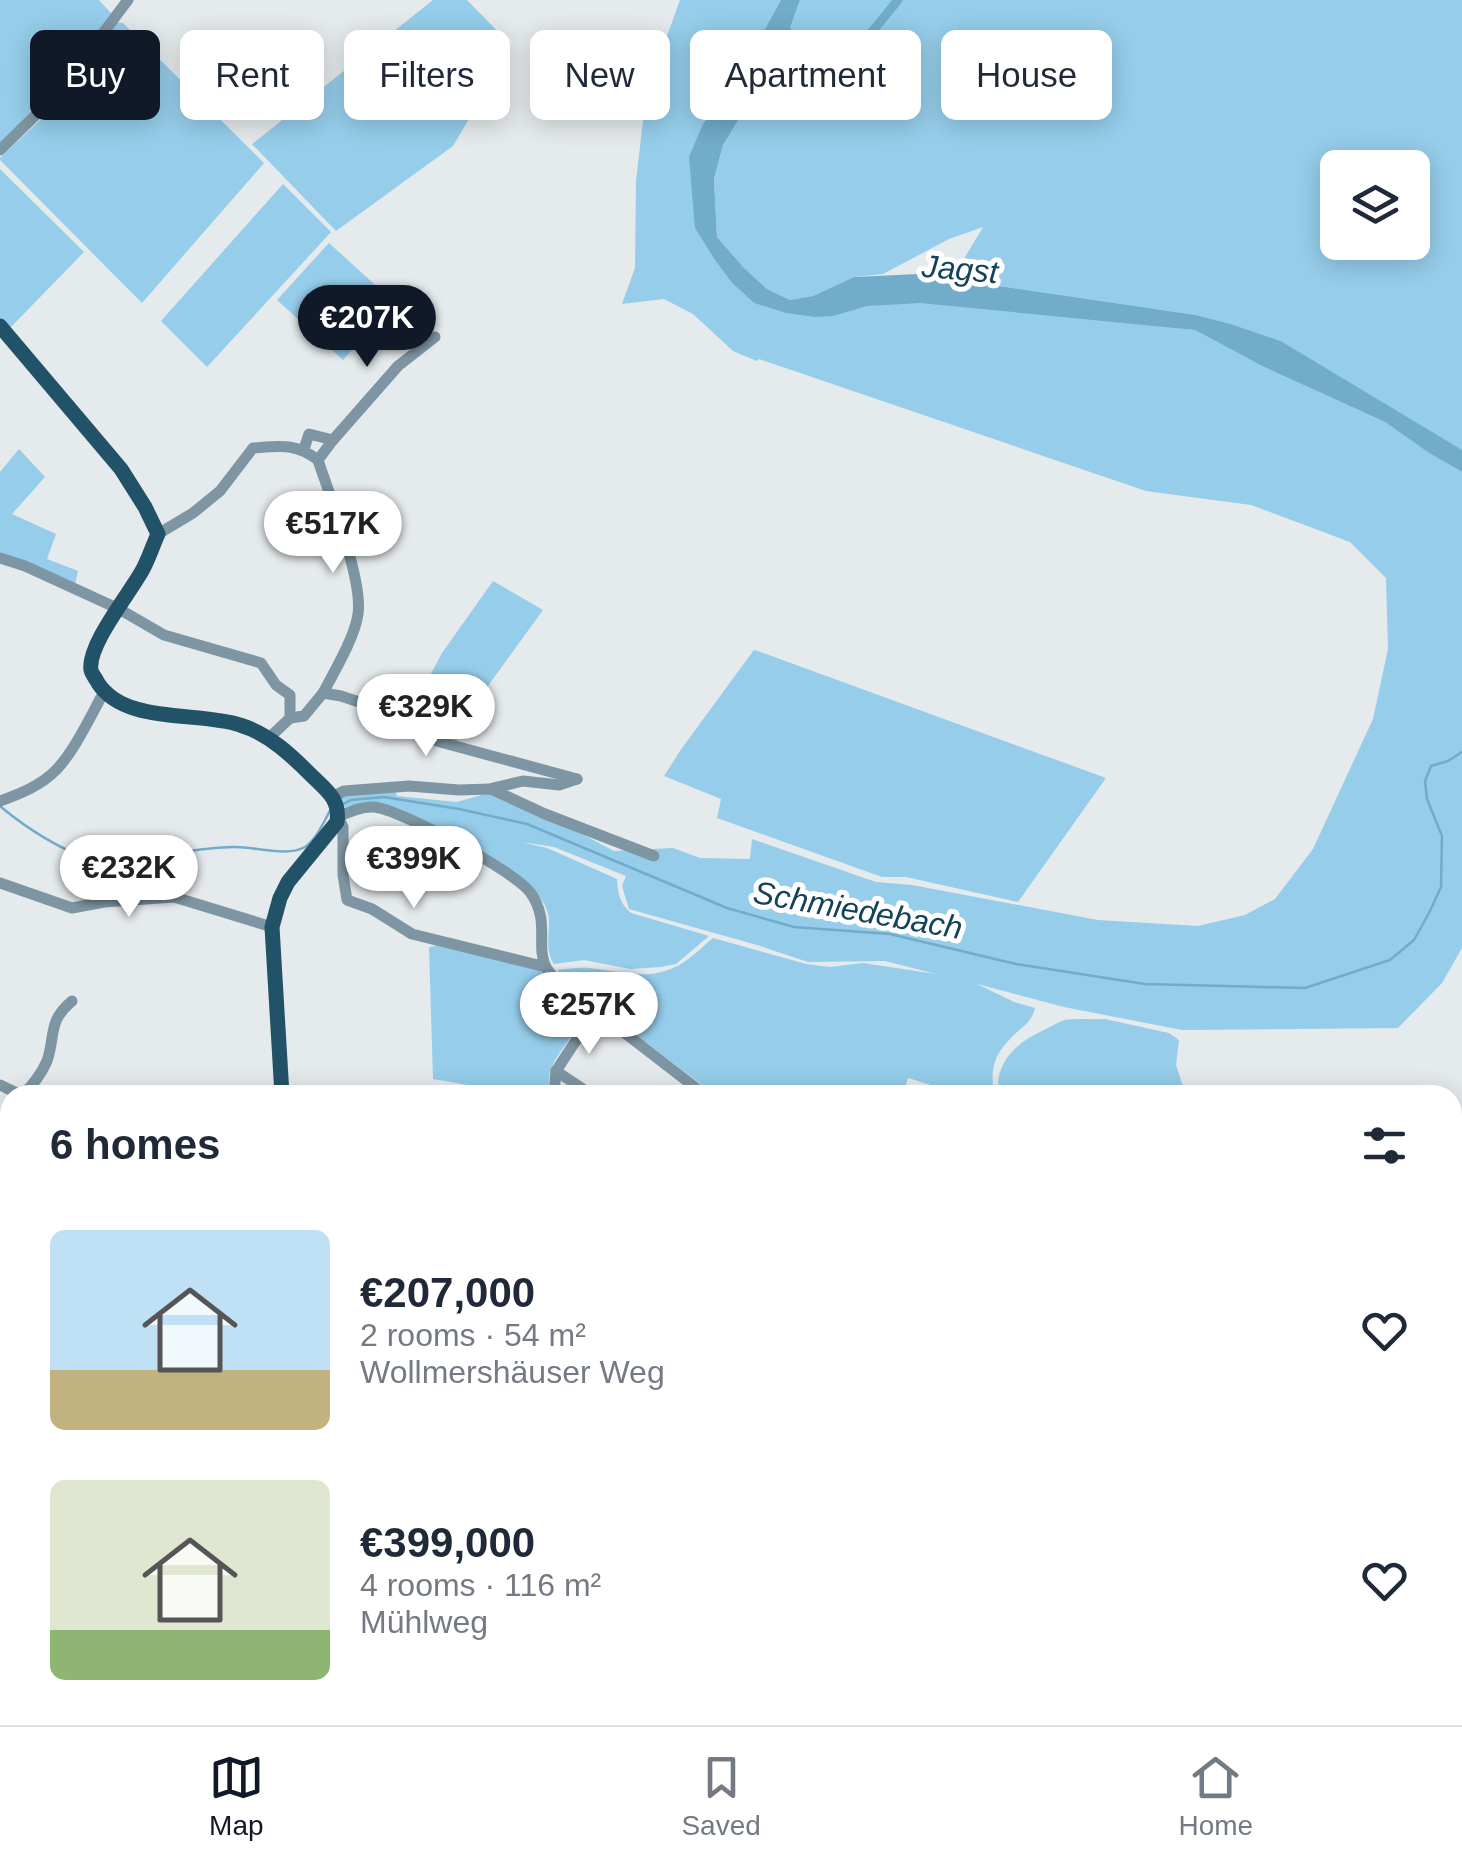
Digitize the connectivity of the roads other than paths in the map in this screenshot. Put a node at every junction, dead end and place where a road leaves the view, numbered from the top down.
1 (128, 0) edge
2 (0, 150) edge
3 (0, 326) edge
4 (435, 336) dead end
5 (333, 440) junction
6 (304, 450) junction
7 (318, 460) junction
8 (158, 534) junction
9 (0, 558) edge
10 (119, 610) junction
11 (104, 692) junction
12 (323, 694) junction
13 (290, 718) junction
14 (269, 738) junction
15 (491, 789) junction
16 (1, 800) edge
17 (336, 806) junction
18 (654, 856) dead end
19 (0, 883) edge
20 (272, 927) junction
21 (546, 967) junction
22 (72, 1001) dead end
23 (596, 1010) junction
24 (556, 1071) junction
25 (32, 1085) edge
26 (281, 1085) edge
27 (555, 1085) edge
28 (577, 1085) edge
29 (692, 1085) edge

1 - 2 street
3 - 8 main road
4 - 5 street
5 - 6 street
5 - 7 street
6 - 7 street
6 - 8 street
7 - 12 street
8 - 10 main road
9 - 10 street
10 - 11 main road
10 - 13 street
11 - 14 main road
11 - 16 street
12 - 13 street
12 - 15 street
13 - 14 street
14 - 17 main road
15 - 17 street
15 - 18 street
17 - 20 main road
17 - 21 street
17 - 21 street
19 - 20 street
20 - 26 main road
21 - 23 street
22 - 25 street
23 - 24 street
23 - 29 street
24 - 27 street
24 - 28 street

